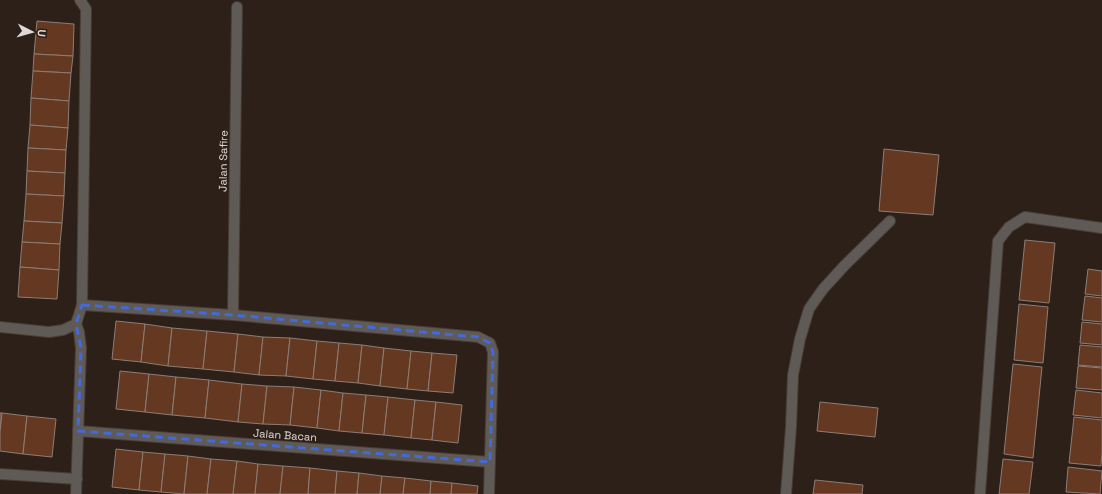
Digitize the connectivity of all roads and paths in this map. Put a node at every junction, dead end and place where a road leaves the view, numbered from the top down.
1 (80, 0) edge
2 (237, 7) dead end
3 (890, 221) dead end
4 (1102, 228) edge
5 (82, 305) junction
6 (233, 315) junction
7 (76, 324) junction
8 (0, 327) edge
9 (78, 431) junction
10 (490, 462) junction
11 (0, 474) edge
12 (77, 479) junction
13 (76, 494) edge
14 (489, 494) edge
15 (786, 494) edge
16 (980, 494) edge

1 - 5 street
2 - 6 street, Jalan Safire
3 - 15 street
4 - 16 street
5 - 6 street
5 - 7 street
6 - 10 street
7 - 8 street
7 - 9 street
9 - 10 street, Jalan Bacan
9 - 12 street
10 - 14 street
11 - 12 street
12 - 13 street

